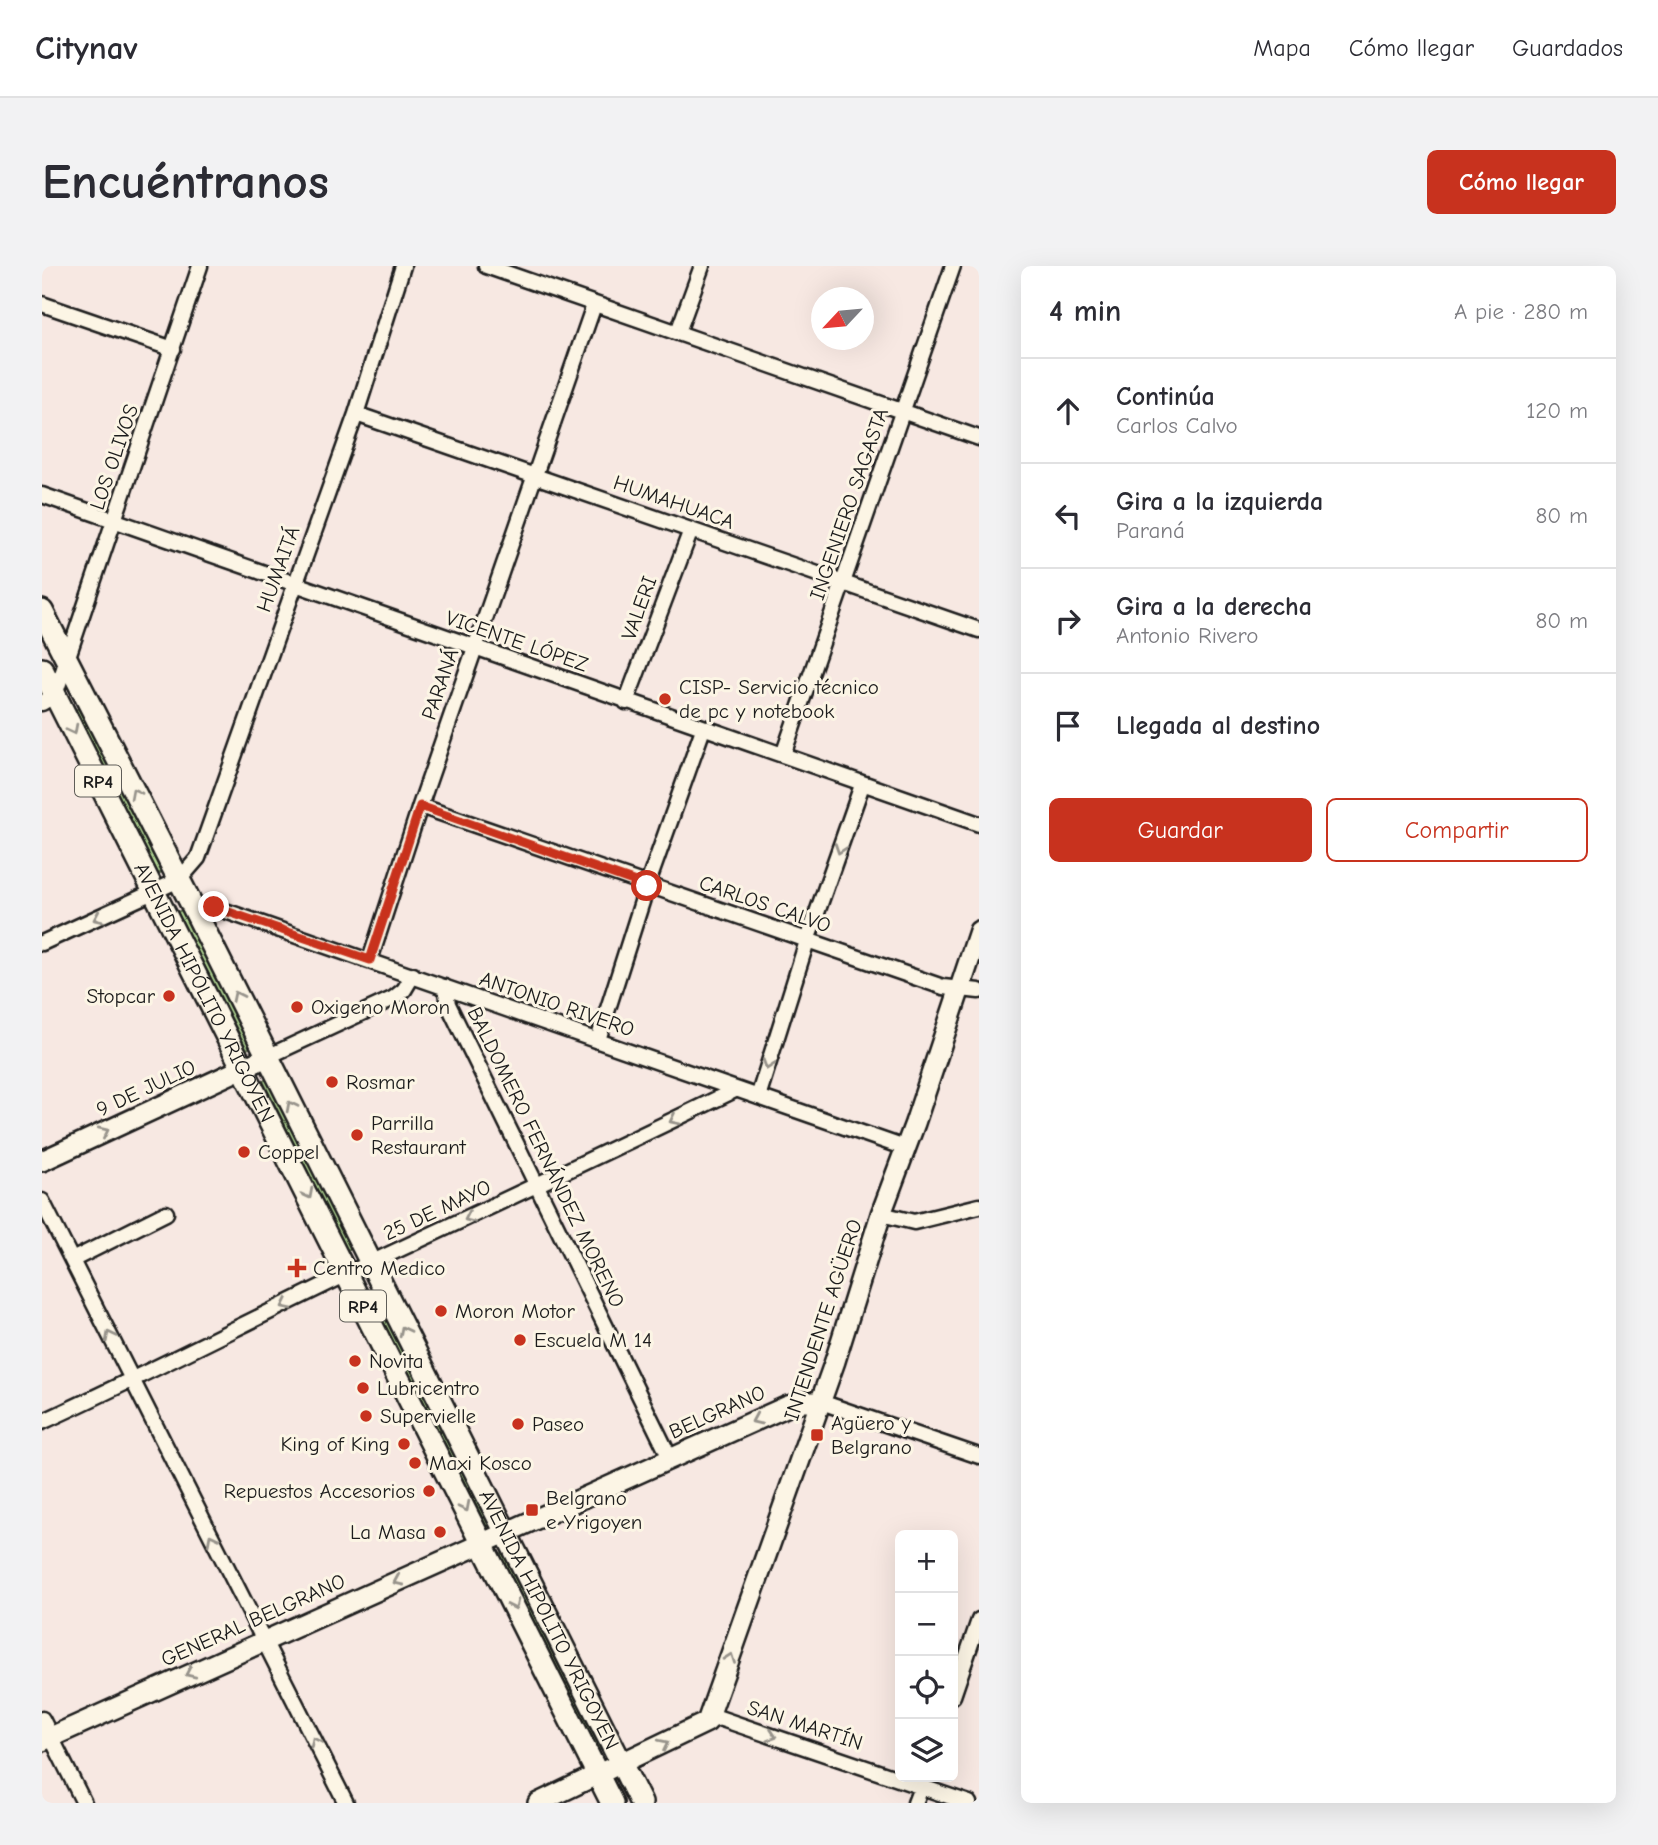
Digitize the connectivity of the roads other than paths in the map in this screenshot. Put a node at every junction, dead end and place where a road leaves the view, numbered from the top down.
1 (200, 266) edge
2 (404, 266) edge
3 (486, 266) edge
4 (702, 266) edge
5 (953, 266) edge
6 (42, 304) edge
7 (594, 305) junction
8 (678, 332) junction
9 (173, 349) junction
10 (902, 410) junction
11 (356, 414) junction
12 (979, 438) edge
13 (535, 476) junction
14 (42, 495) edge
15 (115, 520) junction
16 (691, 530) junction
17 (845, 583) junction
18 (295, 585) junction
19 (42, 611) edge
20 (979, 630) edge
21 (475, 648) junction
22 (67, 661) junction
23 (42, 669) edge
24 (49, 699) edge
25 (626, 702) junction
26 (703, 729) junction
27 (783, 755) junction
28 (862, 785) junction
29 (420, 806) junction
30 (979, 824) edge
31 (179, 880) junction
32 (647, 886) junction
33 (154, 893) junction
34 (193, 907) junction
35 (979, 931) edge
36 (807, 941) junction
37 (42, 943) edge
38 (370, 960) junction
39 (413, 975) junction
40 (445, 987) junction
41 (970, 990) edge
42 (598, 1040) junction
43 (267, 1058) junction
44 (244, 1068) junction
45 (735, 1090) junction
46 (758, 1097) junction
47 (905, 1148) junction
48 (42, 1161) edge
49 (538, 1186) junction
50 (42, 1201) edge
51 (979, 1206) edge
52 (166, 1213) dead end
53 (881, 1214) junction
54 (72, 1260) junction
55 (371, 1264) junction
56 (348, 1274) junction
57 (133, 1381) junction
58 (821, 1402) junction
59 (42, 1422) edge
60 (979, 1456) edge
61 (670, 1458) junction
62 (505, 1533) junction
63 (483, 1544) junction
64 (979, 1620) edge
65 (262, 1640) junction
66 (958, 1681) edge
67 (707, 1722) junction
68 (45, 1732) edge
69 (621, 1765) junction
70 (895, 1773) edge
71 (598, 1776) junction
72 (923, 1782) edge
73 (84, 1803) edge
74 (346, 1803) edge
75 (538, 1803) edge
76 (612, 1803) edge
77 (640, 1803) edge
78 (915, 1803) edge
79 (969, 1803) edge

1 - 9 street, LOS OLIVOS
2 - 11 street, HUMAITÁ
3 - 7 street
4 - 8 street
5 - 10 street, INGENIERO SAGASTA
6 - 9 street
7 - 8 street
7 - 13 street, PARANÁ
8 - 10 street
9 - 15 street, LOS OLIVOS
10 - 12 street
10 - 17 street, INGENIERO SAGASTA
11 - 13 street, HUMAHUACA
11 - 18 street, HUMAITÁ
13 - 16 street, HUMAHUACA
13 - 21 street, PARANÁ
14 - 15 street, VICENTE LÓPEZ
15 - 18 street, VICENTE LÓPEZ
15 - 22 street, LOS OLIVOS
16 - 17 street, HUMAHUACA
16 - 25 street, VALERI
17 - 20 street, HUMAHUACA
17 - 27 street, INGENIERO SAGASTA
18 - 21 street, VICENTE LÓPEZ
18 - 31 street, HUMAITÁ
19 - 22 main road, AVENIDA HIPÓLITO YRIGOYEN / RP4
21 - 25 street, VICENTE LÓPEZ
21 - 29 street, PARANÁ
22 - 24 street, LOS OLIVOS
31 -> 22 main road, AVENIDA HIPÓLITO YRIGOYEN / RP4
23 - 24 main road, AVENIDA HIPÓLITO YRIGOYEN / RP4
24 -> 33 main road, AVENIDA HIPÓLITO YRIGOYEN / RP4
25 - 26 street, VICENTE LÓPEZ
26 - 27 street, VICENTE LÓPEZ
26 - 32 street
27 - 28 street, VICENTE LÓPEZ
28 - 30 street, VICENTE LÓPEZ
28 -> 36 street
29 - 32 street, CARLOS CALVO
29 - 38 street, PARANÁ
31 - 33 street
31 - 34 main road, AVENIDA HIPÓLITO YRIGOYEN / RP4
32 - 36 street, CARLOS CALVO
32 - 42 street
33 -> 37 street
33 - 44 main road, AVENIDA HIPÓLITO YRIGOYEN / RP4
34 - 38 street, ANTONIO RIVERO
43 -> 34 main road, AVENIDA HIPÓLITO YRIGOYEN / RP4
35 - 41 street, INTENDENTE AGÜERO
36 - 41 street, CARLOS CALVO
36 -> 46 street
38 - 39 street, ANTONIO RIVERO
39 - 40 street, ANTONIO RIVERO
39 - 43 street, 9 DE JULIO
40 - 42 street, ANTONIO RIVERO
40 - 49 street, BALDOMERO FERNÁNDEZ MORENO
41 - 47 street, INTENDENTE AGÜERO
42 - 45 street, ANTONIO RIVERO
43 - 44 street, 9 DE JULIO
55 -> 43 main road, AVENIDA HIPÓLITO YRIGOYEN / RP4
48 -> 44 street, 9 DE JULIO
44 -> 56 main road, AVENIDA HIPÓLITO YRIGOYEN / RP4
45 - 46 street, ANTONIO RIVERO
45 -> 49 street, 25 DE MAYO
46 - 47 street, ANTONIO RIVERO
47 - 53 street, INTENDENTE AGÜERO
49 -> 55 street, 25 DE MAYO
49 - 61 street, BALDOMERO FERNÁNDEZ MORENO
50 - 54 street
51 - 53 street
52 - 54 street
53 - 58 street, INTENDENTE AGÜERO
57 -> 54 street
55 - 56 street, 25 DE MAYO
62 -> 55 main road, AVENIDA HIPÓLITO YRIGOYEN / RP4
56 -> 57 street, 25 DE MAYO
56 -> 63 main road, AVENIDA HIPÓLITO YRIGOYEN / RP4
57 - 59 street, 25 DE MAYO
65 -> 57 street
58 - 60 street, BELGRANO
58 -> 61 street, BELGRANO
67 -> 58 street, INTENDENTE AGÜERO
61 - 62 street, BELGRANO
62 - 63 street, BELGRANO
62 - 69 main road, AVENIDA HIPÓLITO YRIGOYEN / RP4
63 -> 65 street, GENERAL BELGRANO
63 -> 71 main road, AVENIDA HIPÓLITO YRIGOYEN / RP4
64 - 66 street
65 -> 68 street, GENERAL BELGRANO
74 -> 65 street
69 -> 67 street
67 -> 70 street, SAN MARTÍN
68 - 73 street
69 - 71 street
69 - 77 main road, AVENIDA HIPÓLITO YRIGOYEN / RP4
71 - 75 street
71 - 76 main road, AVENIDA HIPÓLITO YRIGOYEN / RP4
72 - 78 street
72 - 79 street, SAN MARTÍN

